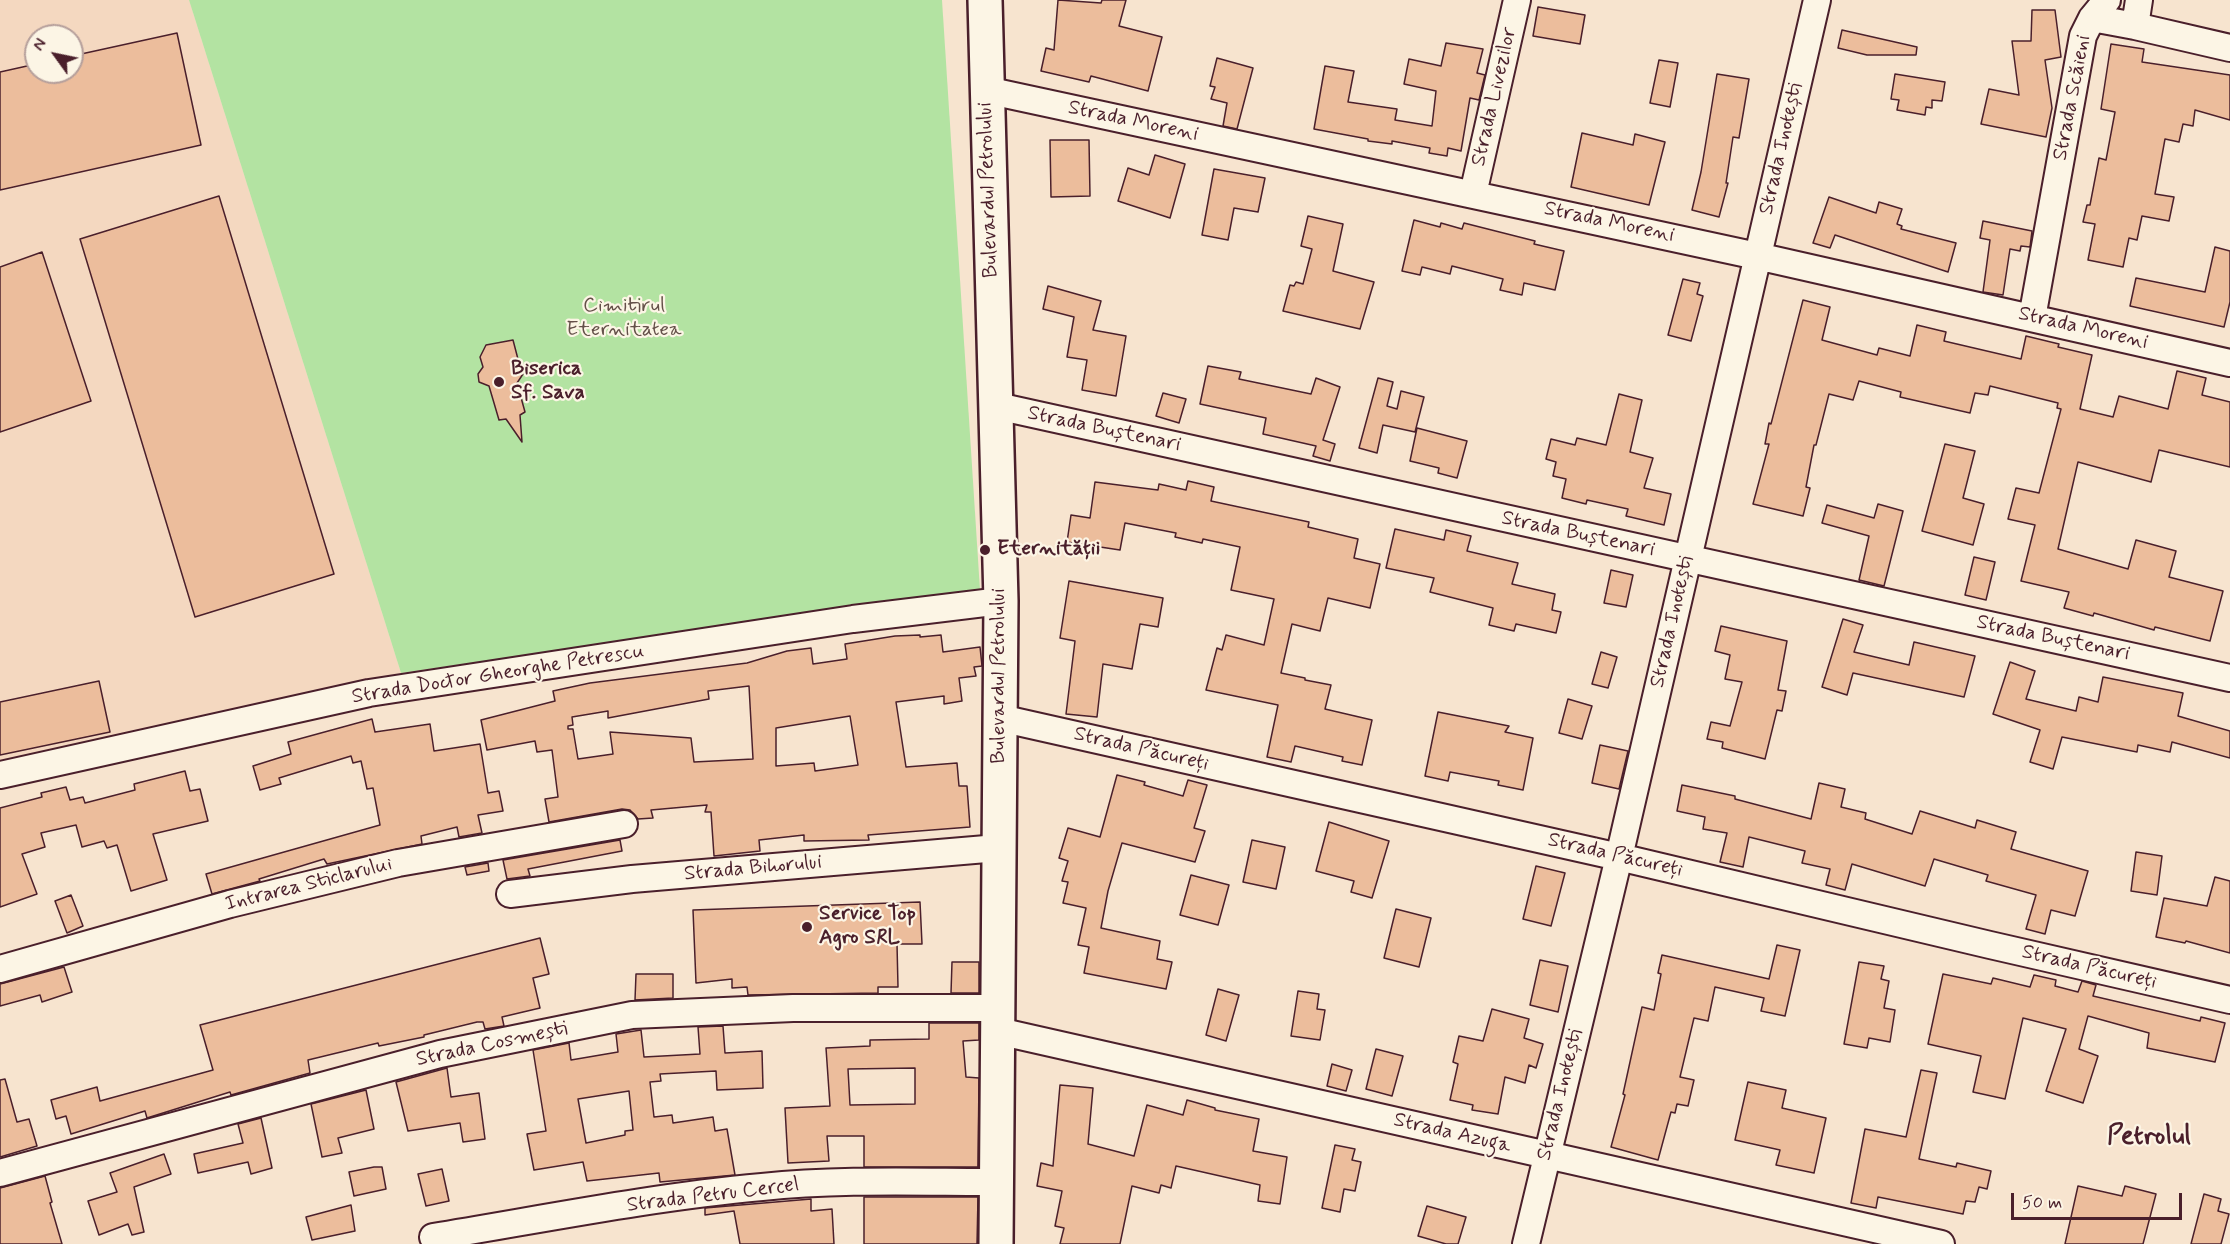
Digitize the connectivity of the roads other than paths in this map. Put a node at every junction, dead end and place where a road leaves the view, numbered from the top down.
1 (985, 0) edge
2 (1517, 0) edge
3 (1816, 0) edge
4 (2139, 0) edge
5 (2099, 9) edge
6 (2135, 26) junction
7 (2230, 48) edge
8 (986, 90) junction
9 (1473, 194) junction
10 (1757, 256) junction
11 (2032, 318) junction
12 (2230, 363) edge
13 (997, 406) junction
14 (1688, 559) junction
15 (1001, 601) junction
16 (2230, 678) edge
17 (1000, 718) junction
18 (0, 775) edge
19 (624, 824) dead end
20 (998, 848) junction
21 (1619, 857) junction
22 (510, 894) dead end
23 (0, 969) edge
24 (2230, 1000) edge
25 (998, 1020) junction
26 (1547, 1155) junction
27 (0, 1173) edge
28 (995, 1182) junction
29 (433, 1237) dead end
30 (996, 1244) edge
31 (1526, 1244) edge
32 (1941, 1244) edge

1 - 8 street, Bulevardul Petrolului
2 - 9 street, Strada Livezilor
3 - 10 street, Strada Inotești
4 - 6 street
5 - 6 street, Strada Scăieni
5 - 11 street, Strada Scăieni
6 - 7 street, Strada Scăieni
8 - 9 street, Strada Moreni
8 - 13 street, Bulevardul Petrolului
9 - 10 street, Strada Moreni
10 - 11 street, Strada Moreni
10 - 14 street, Strada Inotești
11 - 12 street, Strada Moreni
13 - 14 street, Strada Buștenari
13 - 15 street, Bulevardul Petrolului
14 - 16 street, Strada Buștenari
14 - 21 street, Strada Inotești
15 - 17 street, Bulevardul Petrolului
15 - 18 street, Strada Doctor Gheorghe Petrescu
17 - 20 street, Bulevardul Petrolului
17 - 21 street, Strada Păcureți
19 - 23 street, Intrarea Sticlarului
20 - 22 street, Strada Bihorului
20 - 25 street, Bulevardul Petrolului
21 - 24 street, Strada Păcureți
21 - 26 street, Strada Inotești
25 - 26 street, Strada Azuga
25 - 27 street, Strada Cosmești
25 - 28 street, Bulevardul Petrolului
26 - 31 street, Strada Inotești
26 - 32 street, Strada Azuga
28 - 29 street, Strada Petru Cercel
28 - 30 street, Bulevardul Petrolului

